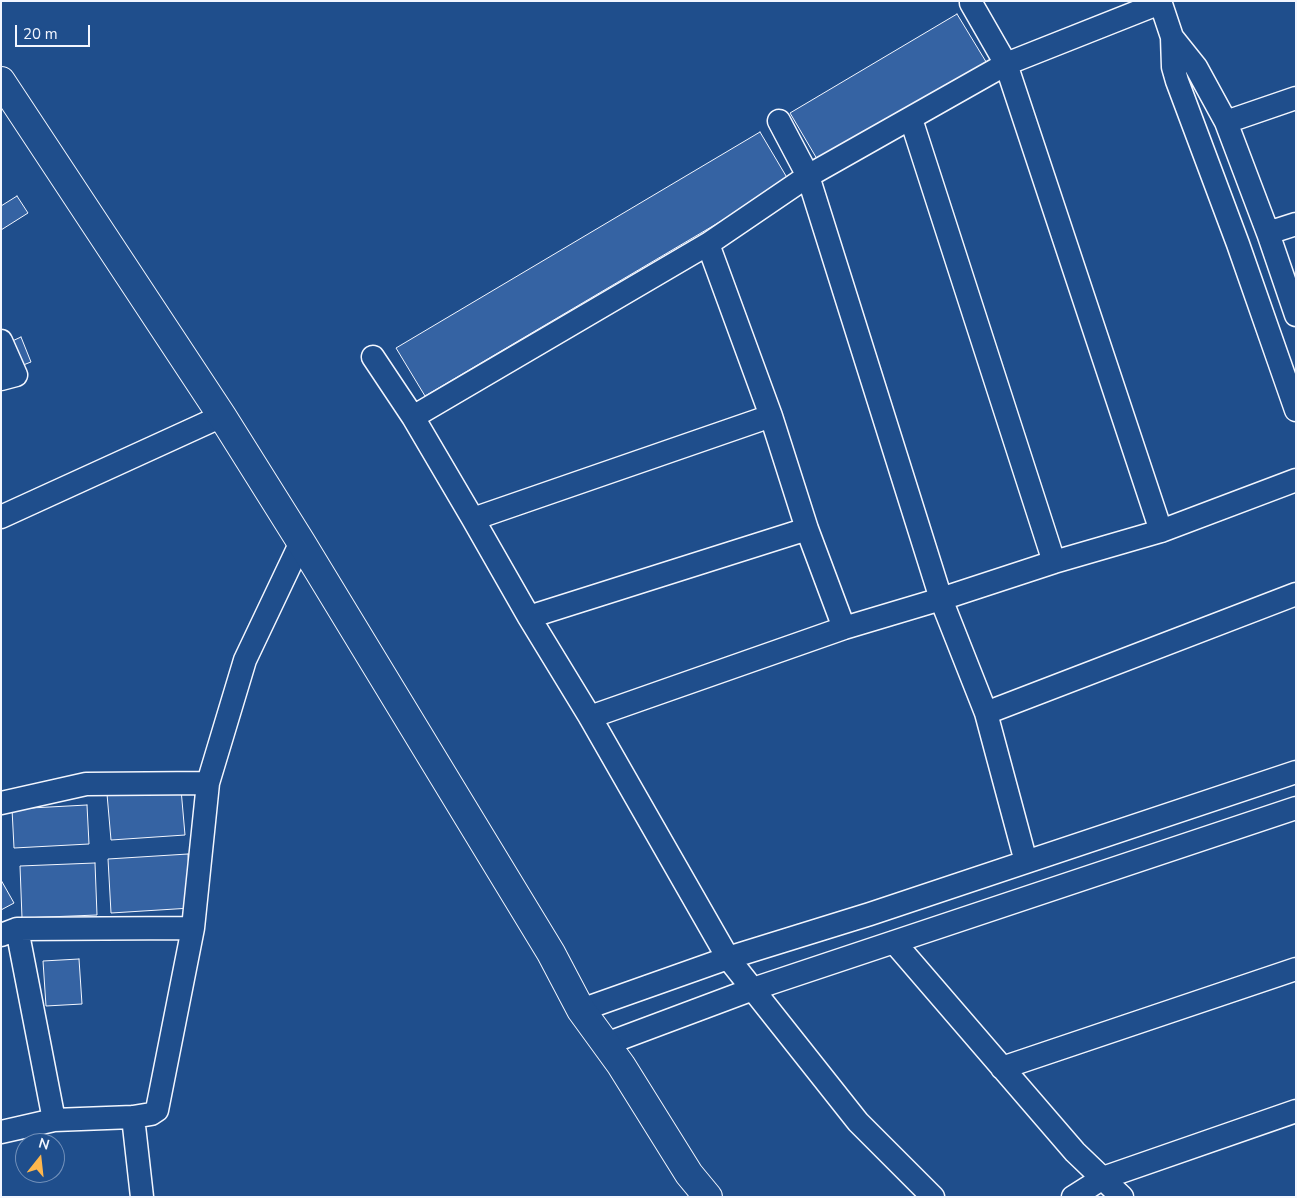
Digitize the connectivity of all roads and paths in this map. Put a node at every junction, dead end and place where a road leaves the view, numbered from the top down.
1 (971, 2) edge
2 (1160, 2) edge
3 (1172, 37) junction
4 (1006, 64) junction
5 (1, 81) edge
6 (1296, 98) edge
7 (911, 120) junction
8 (779, 122) dead end
9 (1226, 122) junction
10 (808, 176) junction
11 (1296, 224) edge
12 (1268, 233) junction
13 (708, 244) junction
14 (1296, 315) edge
15 (1, 341) edge
16 (374, 357) dead end
17 (1, 379) edge
18 (1296, 410) edge
19 (222, 416) junction
20 (771, 416) junction
21 (413, 417) junction
22 (1296, 480) edge
23 (1, 517) edge
24 (473, 518) junction
25 (807, 529) junction
26 (1160, 531) junction
27 (301, 542) junction
28 (1054, 562) junction
29 (1296, 594) edge
30 (940, 599) junction
31 (529, 617) junction
32 (844, 628) junction
33 (986, 713) junction
34 (590, 717) junction
35 (1296, 772) edge
36 (208, 783) junction
37 (1, 803) edge
38 (1296, 808) edge
39 (1026, 862) junction
40 (193, 928) junction
41 (9, 932) edge
42 (894, 942) junction
43 (728, 958) junction
44 (1296, 969) edge
45 (753, 989) junction
46 (581, 1010) junction
47 (606, 1044) junction
48 (1002, 1068) junction
49 (1296, 1111) edge
50 (133, 1117) junction
51 (54, 1120) junction
52 (1, 1132) edge
53 (1103, 1178) junction
54 (142, 1197) edge
55 (708, 1197) edge
56 (933, 1197) edge
57 (1073, 1197) edge
58 (1122, 1197) edge

1 - 4 street
2 - 3 street
2 - 4 street
3 - 9 street
3 - 18 street
4 - 7 street
4 - 26 street
5 - 19 street
6 - 9 street
7 - 10 street
7 - 28 street
8 - 10 street
9 - 12 street
10 - 13 street
10 - 30 street
11 - 12 street
12 - 14 street
13 - 20 street
13 - 21 street
15 - 17 street
16 - 21 street
19 - 23 street
19 - 27 street
20 - 24 street
20 - 25 street
21 - 24 street
22 - 26 street
24 - 31 street
25 - 31 street
25 - 32 street
26 - 28 street
27 - 36 street
27 - 46 street
28 - 30 street
29 - 33 street
30 - 32 street
30 - 33 street
31 - 34 street
32 - 34 street
33 - 39 street
34 - 43 street
35 - 39 street
36 - 37 street
36 - 40 street
38 - 42 street
39 - 43 street
40 - 41 street
40 - 50 street
41 - 51 street
42 - 45 street
42 - 48 street
43 - 45 street
43 - 46 street
44 - 48 street
45 - 47 street
45 - 56 street
46 - 47 street
47 - 55 street
48 - 53 street
49 - 53 street
50 - 51 street
50 - 54 street
51 - 52 street
53 - 57 street
53 - 58 street

